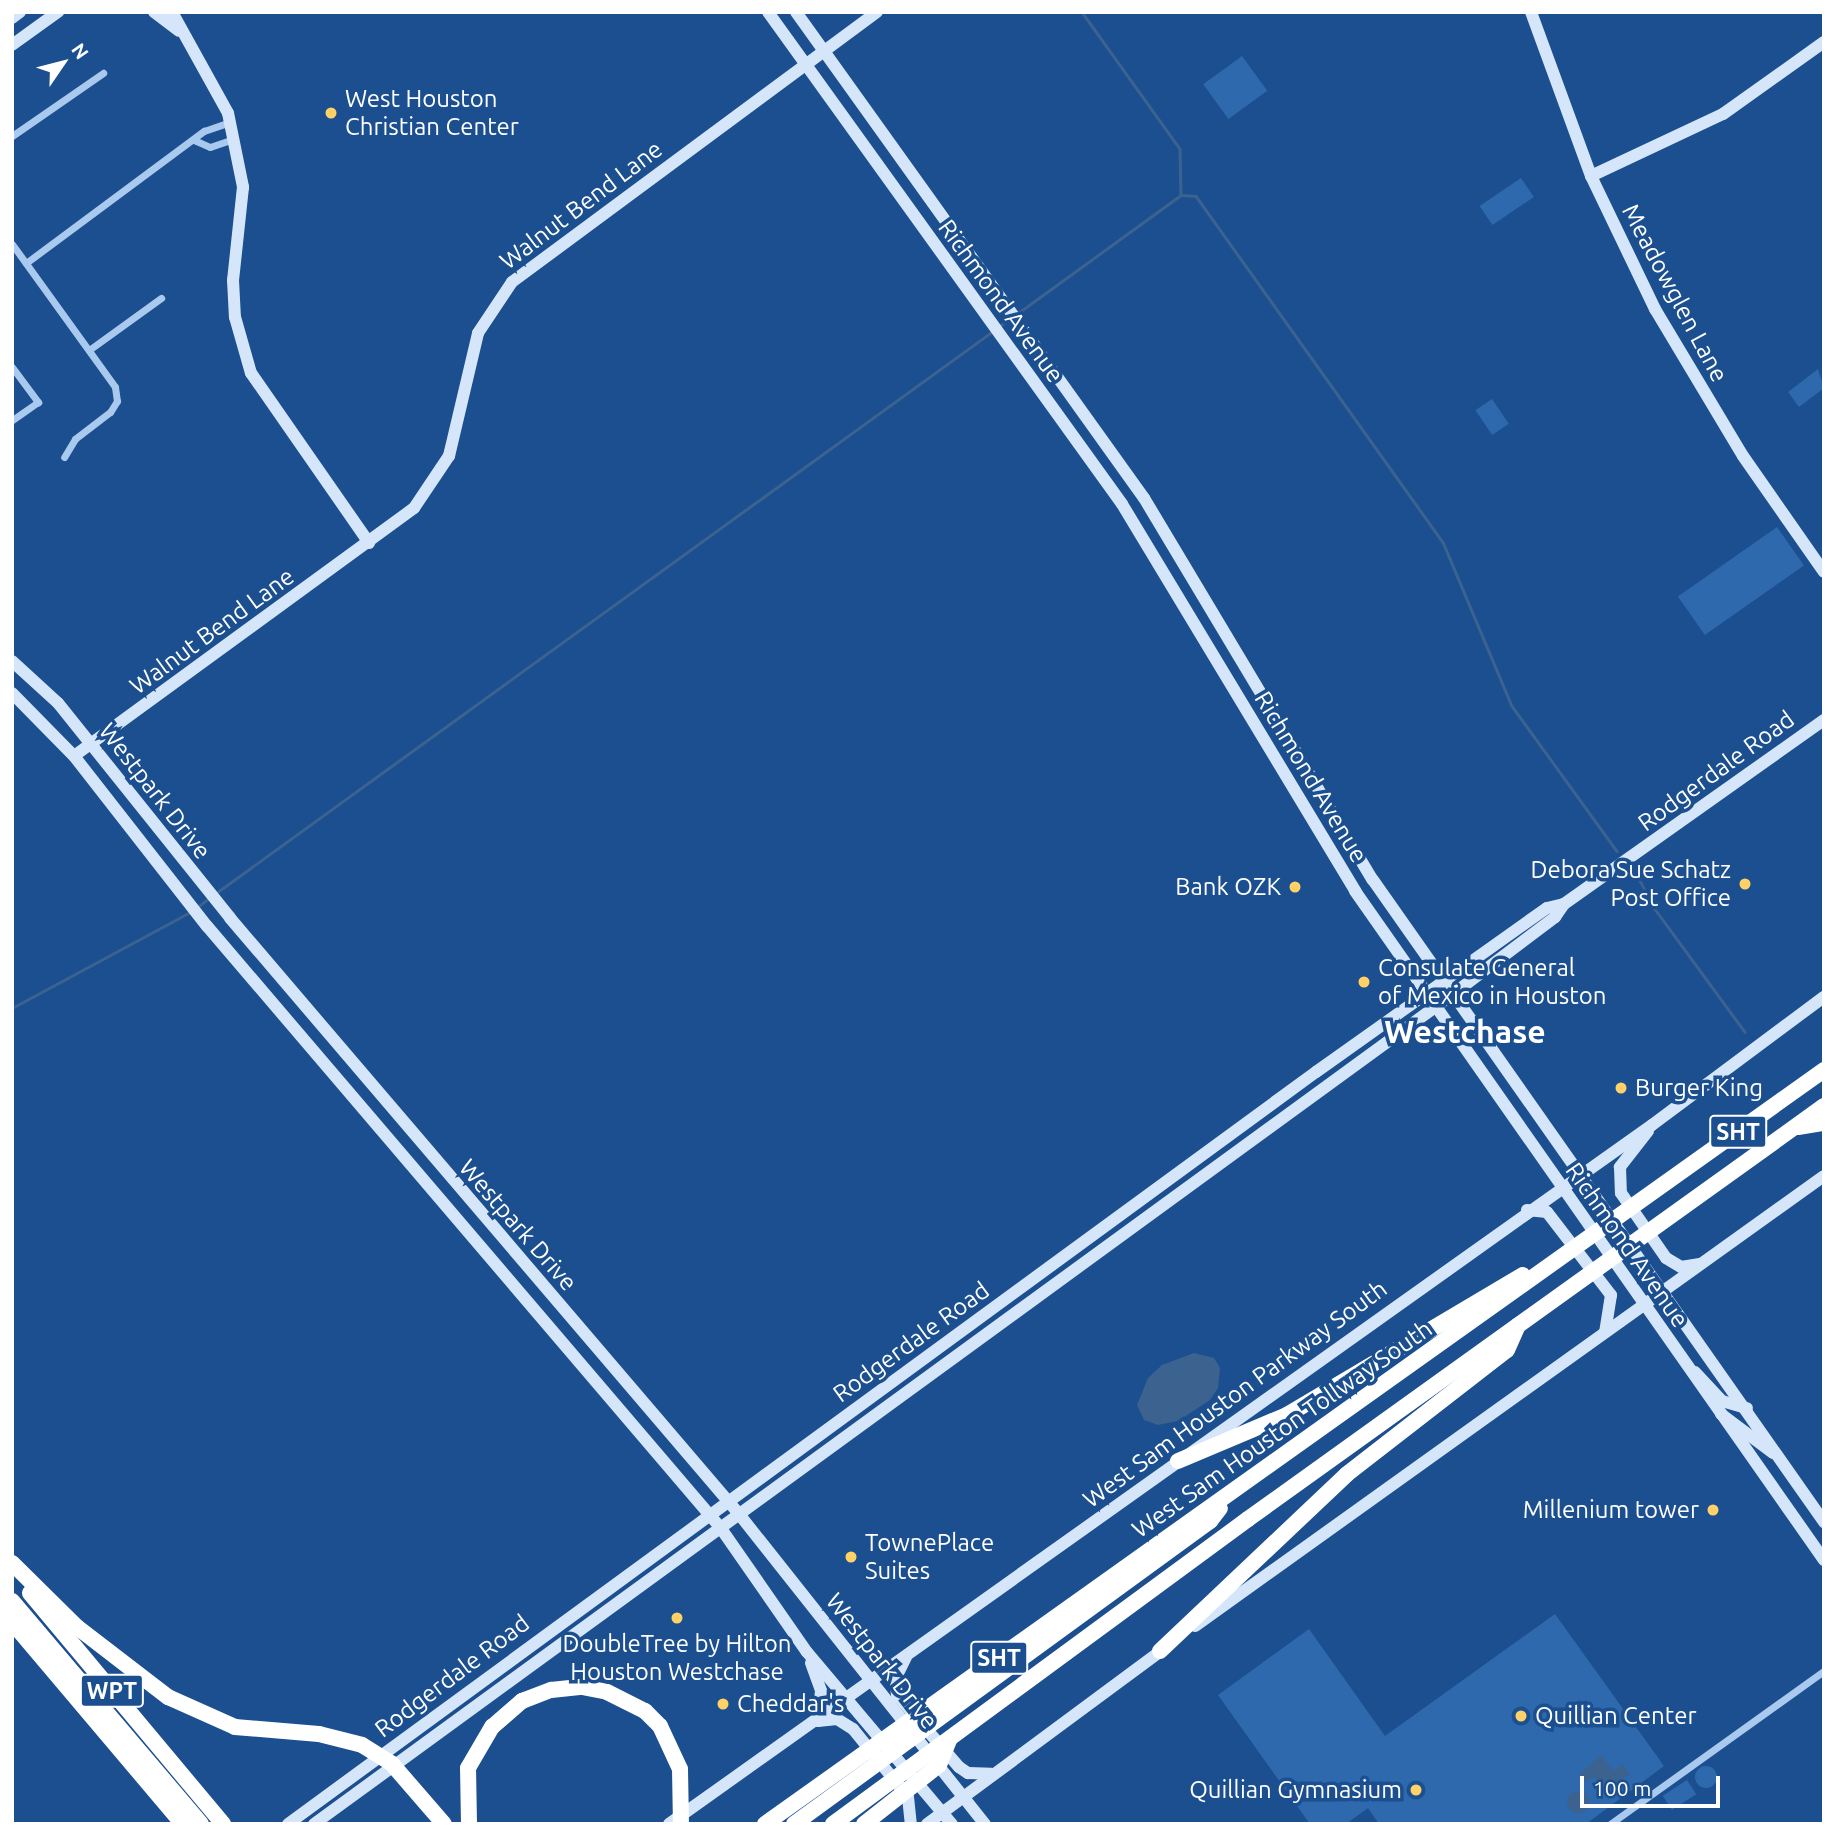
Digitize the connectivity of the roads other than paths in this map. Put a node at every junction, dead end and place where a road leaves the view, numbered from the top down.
1 (20, 12) edge
2 (58, 12) edge
3 (154, 12) edge
4 (172, 12) edge
5 (768, 12) edge
6 (796, 12) edge
7 (877, 12) edge
8 (1531, 12) edge
9 (12, 18) edge
10 (179, 31) junction
11 (1824, 42) edge
12 (12, 45) edge
13 (824, 51) junction
14 (806, 64) junction
15 (103, 73) dead end
16 (230, 122) junction
17 (12, 136) edge
18 (233, 139) junction
19 (194, 140) junction
20 (906, 165) junction
21 (1591, 176) junction
22 (888, 179) junction
23 (12, 244) edge
24 (26, 263) junction
25 (161, 298) dead end
26 (89, 350) junction
27 (12, 366) edge
28 (1071, 394) junction
29 (1052, 407) junction
30 (12, 420) edge
31 (65, 457) dead end
32 (1144, 498) junction
33 (1122, 504) junction
34 (369, 543) junction
35 (1824, 572) edge
36 (1228, 633) junction
37 (1208, 645) junction
38 (12, 661) edge
39 (12, 693) edge
40 (1824, 720) edge
41 (92, 743) junction
42 (74, 756) junction
43 (1300, 759) junction
44 (1282, 769) junction
45 (1373, 880) junction
46 (1355, 891) junction
47 (1564, 904) junction
48 (1444, 981) junction
49 (1426, 994) junction
50 (1453, 994) junction
51 (1824, 997) edge
52 (1436, 1007) junction
53 (1824, 1070) edge
54 (1316, 1072) junction
55 (1322, 1089) junction
56 (1824, 1106) edge
57 (1824, 1123) edge
58 (1652, 1125) junction
59 (1793, 1128) junction
60 (1188, 1168) junction
61 (1582, 1172) junction
62 (1824, 1176) edge
63 (1197, 1181) junction
64 (1560, 1187) junction
65 (1527, 1210) junction
66 (1094, 1238) junction
67 (1102, 1249) junction
68 (1558, 1257) junction
69 (1702, 1264) junction
70 (1665, 1291) junction
71 (1644, 1306) junction
72 (977, 1321) junction
73 (1518, 1325) junction
74 (1605, 1332) junction
75 (985, 1334) junction
76 (1686, 1365) junction
77 (870, 1397) junction
78 (1747, 1408) junction
79 (880, 1410) junction
80 (1719, 1413) junction
81 (1776, 1455) junction
82 (1178, 1461) junction
83 (1232, 1492) junction
84 (728, 1501) junction
85 (708, 1514) junction
86 (739, 1514) junction
87 (1824, 1522) edge
88 (720, 1527) junction
89 (1824, 1560) edge
90 (12, 1563) edge
91 (12, 1572) edge
92 (12, 1601) edge
93 (12, 1622) edge
94 (1160, 1651) junction
95 (807, 1652) junction
96 (906, 1657) junction
97 (499, 1667) junction
98 (1824, 1671) edge
99 (508, 1679) junction
100 (870, 1682) junction
101 (846, 1699) junction
102 (892, 1699) junction
103 (818, 1721) junction
104 (949, 1740) junction
105 (386, 1759) junction
106 (991, 1773) junction
107 (963, 1797) junction
108 (943, 1812) junction
109 (194, 1823) edge
110 (223, 1824) edge
111 (288, 1824) edge
112 (314, 1824) edge
113 (444, 1824) edge
114 (469, 1824) edge
115 (669, 1824) edge
116 (681, 1824) edge
117 (765, 1824) edge
118 (794, 1824) edge
119 (833, 1824) edge
120 (864, 1824) edge
121 (911, 1824) edge
122 (927, 1824) edge
123 (952, 1824) edge
124 (985, 1824) edge
125 (1609, 1824) edge

1 - 9 main road
2 - 12 main road
3 - 10 main road
4 - 10 main road
5 - 14 main road, Richmond Avenue
6 - 13 main road, Richmond Avenue
7 - 13 main road, Walnut Bend Lane
8 - 21 main road, Meadowglen Lane
10 - 16 main road
11 - 21 main road
13 - 14 main road, Walnut Bend Lane
13 - 20 main road, Richmond Avenue
14 - 22 main road, Richmond Avenue
14 - 34 main road, Walnut Bend Lane
15 - 17 street
16 - 18 main road
16 - 19 street
18 - 19 street
18 - 34 main road
19 - 24 street
20 - 22 main road
20 - 28 main road, Richmond Avenue
21 - 35 main road, Meadowglen Lane
22 - 29 main road, Richmond Avenue
23 - 24 street
24 - 26 street
25 - 26 street
26 - 31 street
27 - 30 street
28 - 29 main road
28 - 32 main road, Richmond Avenue
29 - 33 main road, Richmond Avenue
32 - 33 main road
32 - 36 main road, Richmond Avenue
33 - 37 main road, Richmond Avenue
34 - 41 main road, Walnut Bend Lane
36 - 37 main road
36 - 43 main road, Richmond Avenue
37 - 44 main road, Richmond Avenue
38 - 41 main road, Westpark Drive
39 - 42 main road, Westpark Drive
40 - 47 main road, Rodgerdale Road
41 - 42 main road, Walnut Bend Lane
41 - 84 main road, Westpark Drive
42 - 85 main road, Westpark Drive
43 - 44 main road
43 - 45 main road, Richmond Avenue
44 - 46 main road, Richmond Avenue
45 - 46 main road
45 - 48 main road, Richmond Avenue
46 - 49 main road, Richmond Avenue
47 - 48 main road, Rodgerdale Road
47 - 50 main road, Rodgerdale Road
48 - 49 main road, Rodgerdale Road
48 - 50 main road, Richmond Avenue
49 - 52 main road, Richmond Avenue
49 - 54 main road, Rodgerdale Road
50 - 52 main road, Rodgerdale Road
50 - 61 main road, Richmond Avenue
51 - 58 main road, West Sam Houston Parkway South
52 - 55 main road, Rodgerdale Road
52 - 64 main road, Richmond Avenue
53 - 68 highway, SHT
54 - 55 main road
54 - 60 main road, Rodgerdale Road
55 - 63 main road, Rodgerdale Road
56 - 59 highway, West Sam Houston Tollway South / SHT
57 - 59 highway
58 - 61 main road, West Sam Houston Parkway South
58 - 69 main road
59 - 73 highway, West Sam Houston Tollway South / SHT
60 - 63 main road
60 - 66 main road, Rodgerdale Road
61 - 64 main road, West Sam Houston Parkway South
61 - 70 main road, Richmond Avenue
62 - 69 main road
63 - 67 main road, Rodgerdale Road
64 - 65 main road, West Sam Houston Parkway South
64 - 71 main road, Richmond Avenue
65 - 74 main road
65 - 82 main road, West Sam Houston Parkway South
66 - 67 main road
66 - 72 main road, Rodgerdale Road
67 - 75 main road, Rodgerdale Road
68 - 82 highway
68 - 83 highway, West Sam Houston Tollway South / SHT
69 - 70 main road
70 - 71 main road
70 - 78 main road, Richmond Avenue
71 - 74 main road
71 - 76 main road, Richmond Avenue
72 - 75 main road
72 - 77 main road, Rodgerdale Road
73 - 94 highway
73 - 104 highway, West Sam Houston Tollway South / SHT
74 - 94 main road
75 - 79 main road, Rodgerdale Road
76 - 78 main road
76 - 80 main road, Richmond Avenue
77 - 79 main road
77 - 84 main road, Rodgerdale Road
78 - 81 main road, Richmond Avenue
79 - 86 main road, Rodgerdale Road
80 - 81 main road
80 - 89 main road, Richmond Avenue
81 - 87 main road, Richmond Avenue
82 - 96 main road, West Sam Houston Parkway South
83 - 117 highway, West Sam Houston Tollway South / SHT
83 - 118 highway
84 - 85 main road, Rodgerdale Road
84 - 86 main road, Westpark Drive
85 - 88 main road, Westpark Drive
85 - 97 main road, Rodgerdale Road
86 - 88 main road, Rodgerdale Road
86 - 100 main road, Westpark Drive
88 - 95 main road, Westpark Drive
88 - 99 main road, Rodgerdale Road
90 - 105 highway
91 - 110 highway, WPT
92 - 109 highway, WPT
93 - 109 highway
94 - 106 main road
95 - 101 main road, Westpark Drive
95 - 103 main road
96 - 100 main road, West Sam Houston Parkway South
96 - 102 main road
97 - 99 main road
97 - 105 main road, Rodgerdale Road
98 - 125 street
99 - 105 main road, Rodgerdale Road
100 - 101 main road, West Sam Houston Parkway South
100 - 102 main road, Westpark Drive
101 - 103 main road, West Sam Houston Parkway South
101 - 108 main road, Westpark Drive
102 - 106 main road
102 - 107 main road, Westpark Drive
103 - 115 main road, West Sam Houston Parkway South
103 - 121 main road
104 - 119 highway, West Sam Houston Tollway South / SHT
104 - 120 highway
105 - 111 main road, Rodgerdale Road
105 - 112 main road, Rodgerdale Road
105 - 113 highway
106 - 107 main road
107 - 108 main road
107 - 124 main road, Westpark Drive
108 - 122 main road
108 - 123 main road, Westpark Drive
114 - 116 highway

